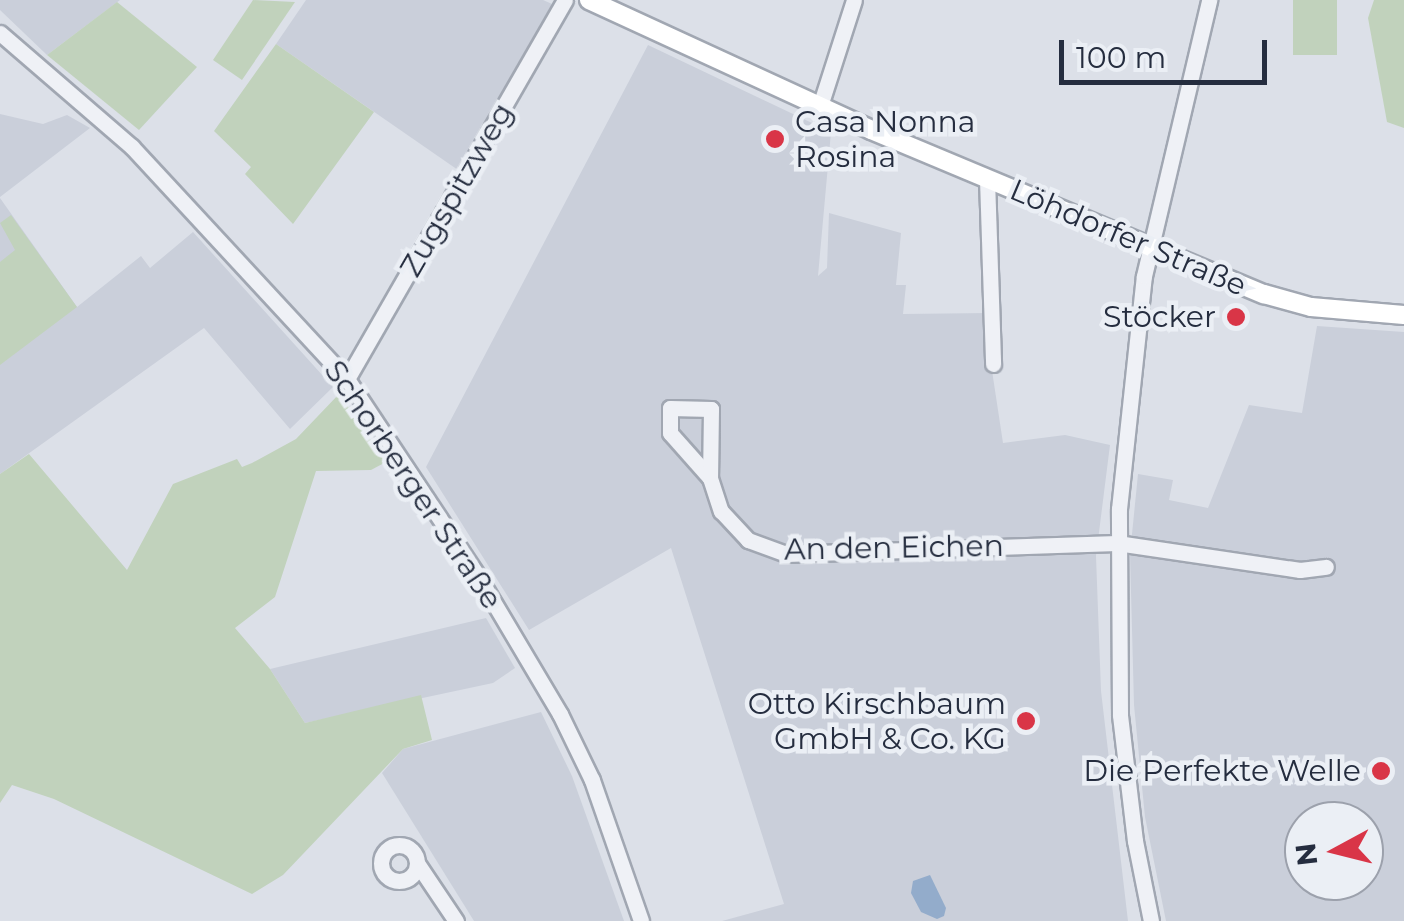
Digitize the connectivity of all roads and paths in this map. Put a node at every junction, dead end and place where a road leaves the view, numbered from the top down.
1 (566, 0) edge
2 (589, 0) edge
3 (854, 0) edge
4 (1209, 0) edge
5 (0, 34) edge
6 (820, 106) junction
7 (987, 179) junction
8 (1150, 244) junction
9 (1404, 314) edge
10 (993, 364) dead end
11 (347, 379) junction
12 (710, 478) junction
13 (1117, 542) junction
14 (1326, 568) dead end
15 (417, 863) dead end
16 (456, 921) edge
17 (641, 921) edge
18 (1151, 921) edge

1 - 11 street, Zugspitzweg
2 - 6 main road, Löhdorfer Straße
3 - 6 street
4 - 8 street
5 - 11 street, Schorberger Straße
6 - 7 main road, Löhdorfer Straße
7 - 8 main road, Löhdorfer Straße
7 - 10 street
8 - 9 main road, Löhdorfer Straße
8 - 13 street
11 - 17 street, Schorberger Straße
12 - 12 street, An den Eichen
12 - 13 street, An den Eichen
13 - 14 street, An den Eichen
13 - 18 street
15 - 16 street

